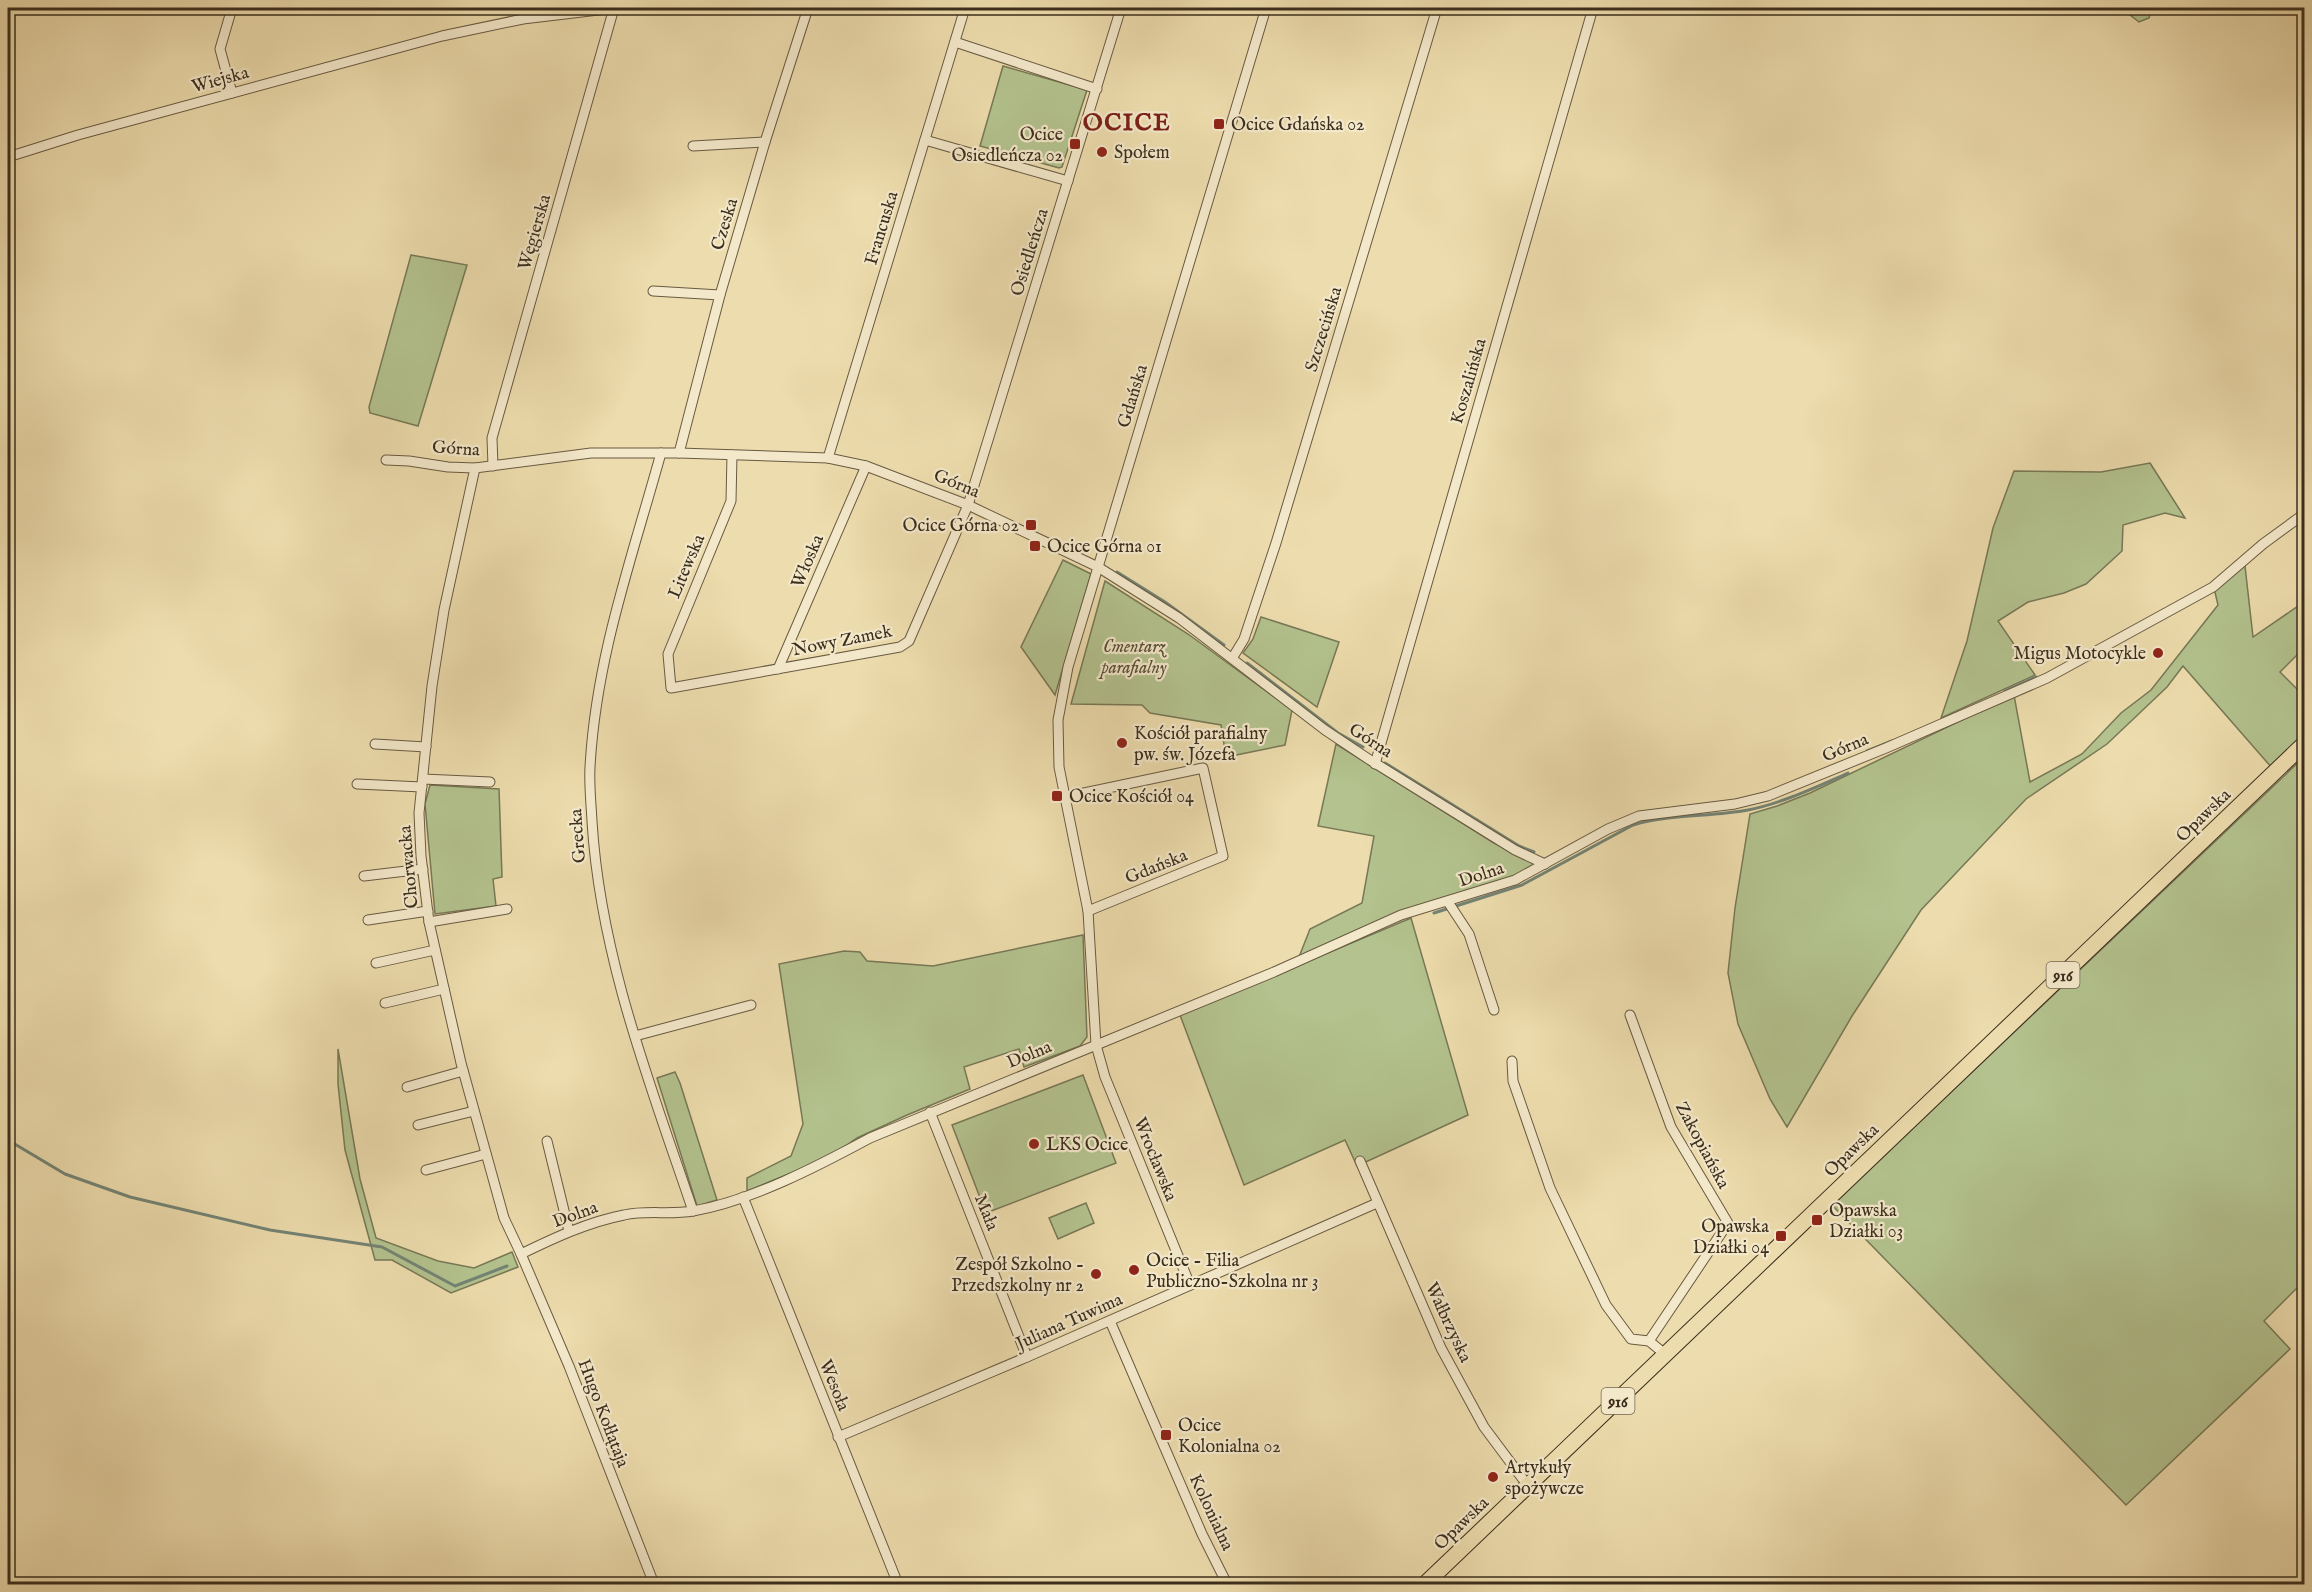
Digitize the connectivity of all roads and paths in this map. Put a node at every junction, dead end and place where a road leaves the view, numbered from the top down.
1 (232, 8) edge
2 (614, 8) edge
3 (808, 8) edge
4 (965, 8) edge
5 (1121, 8) edge
6 (1266, 8) edge
7 (1437, 8) edge
8 (1593, 8) edge
9 (954, 42) junction
10 (1097, 89) junction
11 (232, 93) junction
12 (925, 140) junction
13 (765, 142) junction
14 (693, 147) dead end
15 (8, 157) edge
16 (1068, 182) junction
17 (653, 291) dead end
18 (720, 295) junction
19 (660, 453) junction
20 (679, 453) junction
21 (732, 455) junction
22 (828, 458) junction
23 (386, 460) dead end
24 (493, 466) junction
25 (866, 466) junction
26 (476, 468) junction
27 (968, 505) junction
28 (2304, 514) edge
29 (1098, 567) junction
30 (1233, 657) junction
31 (778, 669) junction
32 (671, 688) joint
33 (375, 744) dead end
34 (2304, 744) edge
35 (426, 747) junction
36 (1375, 764) junction
37 (490, 782) dead end
38 (422, 783) junction
39 (357, 784) dead end
40 (1065, 797) junction
41 (1545, 864) junction
42 (423, 869) junction
43 (364, 876) dead end
44 (1448, 902) junction
45 (507, 909) dead end
46 (428, 911) junction
47 (1088, 911) junction
48 (368, 920) dead end
49 (429, 922) junction
50 (435, 950) junction
51 (376, 963) dead end
52 (444, 989) junction
53 (386, 1003) dead end
54 (751, 1005) dead end
55 (1494, 1010) dead end
56 (1630, 1015) dead end
57 (635, 1036) junction
58 (1096, 1045) junction
59 (1512, 1061) dead end
60 (463, 1071) junction
61 (407, 1088) dead end
62 (474, 1110) junction
63 (930, 1112) junction
64 (417, 1125) dead end
65 (547, 1142) dead end
66 (486, 1154) junction
67 (1360, 1161) dead end
68 (426, 1170) dead end
69 (743, 1197) junction
70 (1377, 1203) junction
71 (693, 1211) junction
72 (569, 1232) junction
73 (521, 1254) junction
74 (1190, 1285) junction
75 (1110, 1321) junction
76 (1649, 1341) junction
77 (1666, 1354) junction
78 (1027, 1357) junction
79 (838, 1437) junction
80 (1528, 1486) junction
81 (654, 1584) edge
82 (898, 1584) edge
83 (1227, 1584) edge
84 (1425, 1584) edge

1 - 11 street
2 - 11 street, Wiejska
2 - 24 street, Węgierska
3 - 13 street, Czeska
4 - 9 street, Francuska
5 - 10 street, Osiedleńcza
6 - 29 street, Gdańska
7 - 30 street, Szczecińska
8 - 36 street, Koszalińska
9 - 10 street
9 - 12 street, Francuska
10 - 16 street, Osiedleńcza
11 - 15 street, Wiejska
12 - 16 street
12 - 22 street, Francuska
13 - 14 street
13 - 18 street, Czeska
16 - 27 street, Osiedleńcza
17 - 18 street
18 - 20 street, Czeska
19 - 20 street, Górna
19 - 24 street, Górna
19 - 57 street, Grecka
20 - 21 street, Górna
21 - 22 street, Górna
21 - 32 street, Litewska
22 - 25 street, Górna
23 - 26 street, Górna
24 - 26 street, Górna
25 - 27 street, Górna
25 - 31 street, Włoska
26 - 35 street, Chorwacka
27 - 29 street, Górna
27 - 31 street, Nowy Zamek
28 - 41 street, Górna
29 - 30 street, Górna
29 - 40 street, Gdańska
30 - 36 street, Górna
31 - 32 street, Nowy Zamek
33 - 35 street
34 - 77 main road, Opawska / 916
35 - 38 street, Chorwacka
36 - 41 street, Górna
37 - 38 street
38 - 39 street
38 - 42 street, Chorwacka
40 - 47 street, Gdańska
40 - 47 street, Gdańska
41 - 44 street, Dolna
42 - 43 street
42 - 46 street, Chorwacka
44 - 55 street
44 - 58 street, Dolna
45 - 49 street
46 - 48 street
46 - 49 street, Chorwacka
47 - 58 street, Gdańska
49 - 50 street, Chorwacka
50 - 51 street
50 - 52 street, Chorwacka
52 - 53 street
52 - 60 street, Chorwacka
54 - 57 street
56 - 76 street, Zakopiańska
57 - 71 street, Grecka
58 - 63 street, Dolna
58 - 74 street, Wrocławska
59 - 76 street
60 - 61 street
60 - 62 street, Chorwacka
62 - 64 street
62 - 66 street, Chorwacka
63 - 69 street, Dolna
63 - 78 street, Mała
65 - 72 street
66 - 68 street
66 - 73 street, Chorwacka
67 - 70 street, Wałbrzyska
69 - 71 street, Dolna
69 - 79 street, Wesoła
70 - 74 street, Juliana Tuwima
70 - 80 street, Wałbrzyska
71 - 72 street, Dolna
72 - 73 street, Dolna
73 - 81 street, Hugo Kołłątaja
74 - 75 street, Juliana Tuwima
75 - 78 street, Juliana Tuwima
75 - 83 street, Kolonialna
76 - 77 street
77 - 80 main road, Opawska / 916
78 - 79 street, Juliana Tuwima
79 - 82 street, Wesoła
80 - 84 main road, Opawska / 916

